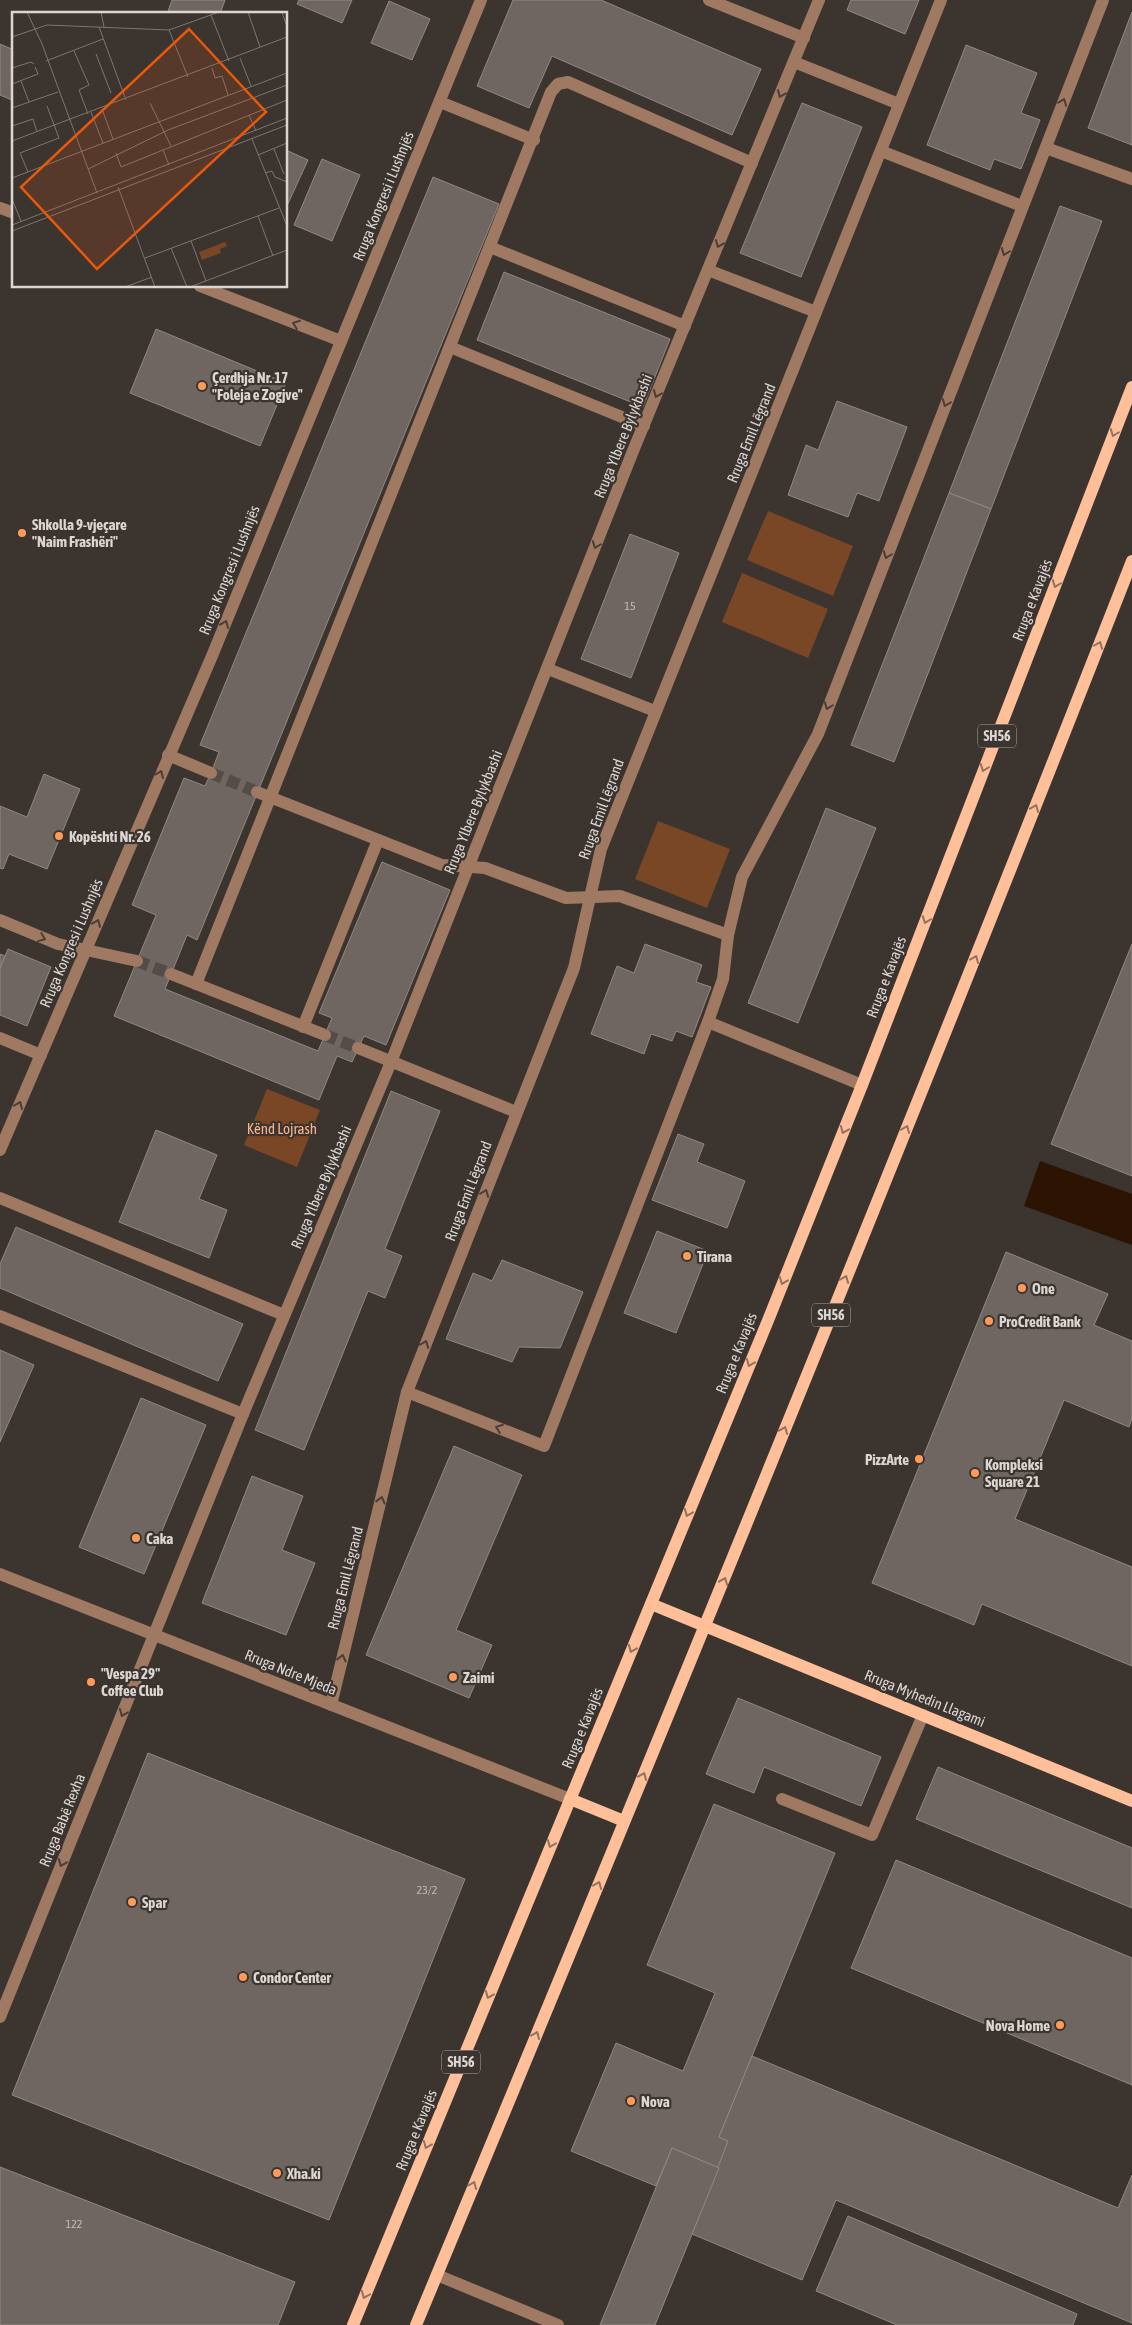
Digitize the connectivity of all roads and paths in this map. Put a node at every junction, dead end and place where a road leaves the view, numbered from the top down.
1 (481, 0) edge
2 (709, 0) edge
3 (820, 0) edge
4 (941, 0) edge
5 (1103, 0) edge
6 (804, 38) junction
7 (794, 62) junction
8 (440, 102) junction
9 (899, 104) junction
10 (534, 140) junction
11 (1046, 148) junction
12 (881, 151) junction
13 (752, 163) junction
14 (1132, 179) edge
15 (1022, 206) junction
16 (0, 208) edge
17 (12, 212) edge
18 (490, 247) junction
19 (708, 270) junction
20 (205, 288) edge
21 (816, 312) junction
22 (685, 326) junction
23 (341, 341) junction
24 (450, 347) junction
25 (1132, 387) edge
26 (644, 426) junction
27 (1132, 561) edge
28 (548, 669) junction
29 (655, 711) junction
30 (168, 755) junction
31 (211, 773) tunnel mouth
32 (258, 792) tunnel mouth
33 (270, 796) junction
34 (378, 840) junction
35 (470, 866) junction
36 (590, 897) junction
37 (0, 920) edge
38 (728, 935) junction
39 (86, 950) junction
40 (137, 961) tunnel mouth
41 (171, 974) tunnel mouth
42 (196, 984) junction
43 (708, 1022) junction
44 (303, 1027) junction
45 (325, 1035) tunnel mouth
46 (0, 1038) edge
47 (358, 1048) tunnel mouth
48 (41, 1055) junction
49 (391, 1062) junction
50 (862, 1084) junction
51 (516, 1112) junction
52 (0, 1150) edge
53 (0, 1198) edge
54 (284, 1315) junction
55 (0, 1316) edge
56 (407, 1392) junction
57 (243, 1414) junction
58 (0, 1574) edge
59 (651, 1604) junction
60 (705, 1626) junction
61 (155, 1635) junction
62 (331, 1706) junction
63 (923, 1715) junction
64 (782, 1799) dead end
65 (570, 1800) junction
66 (1132, 1800) edge
67 (624, 1821) junction
68 (0, 2018) edge
69 (437, 2275) junction
70 (353, 2325) edge
71 (416, 2325) edge
72 (558, 2325) edge

1 - 8 street, Rruga Kongresi i Lushnjës
2 - 6 street
3 - 6 street, Rruga Ylbere Bylykbashi
4 - 9 street, Rruga Emil Lëgrand
11 -> 5 street
6 - 7 street, Rruga Ylbere Bylykbashi
7 - 9 street
7 -> 13 street, Rruga Ylbere Bylykbashi
8 - 10 street
8 - 23 street, Rruga Kongresi i Lushnjës
9 - 12 street, Rruga Emil Lëgrand
10 - 13 street
10 - 18 street
11 - 14 street
11 - 15 street
12 - 15 street
12 - 21 street, Rruga Emil Lëgrand
13 -> 19 street, Rruga Ylbere Bylykbashi
15 -> 38 street
16 - 17 street
18 - 22 street
18 - 24 street
19 - 21 street
19 - 22 street, Rruga Ylbere Bylykbashi
23 -> 20 street
21 - 29 street, Rruga Emil Lëgrand
22 -> 26 street, Rruga Ylbere Bylykbashi
30 -> 23 street, Rruga Kongresi i Lushnjës
24 - 26 street
24 - 33 street
25 -> 50 main road, Rruga e Kavajës / SH56
26 -> 28 street, Rruga Ylbere Bylykbashi
60 -> 27 main road, SH56
28 - 29 street
28 - 35 street, Rruga Ylbere Bylykbashi
29 - 36 street, Rruga Emil Lëgrand
30 - 31 street
39 -> 30 street, Rruga Kongresi i Lushnjës
32 - 33 street
33 - 34 street
33 - 42 street
34 - 35 street
34 - 44 street
35 - 36 street
35 - 49 street, Rruga Ylbere Bylykbashi
36 - 38 street
36 - 51 street, Rruga Emil Lëgrand
37 -> 39 street
38 - 43 street
39 - 40 street
39 - 48 street, Rruga Kongresi i Lushnjës
41 - 42 street
42 - 44 street
43 - 50 street
43 -> 56 street
44 - 45 street
46 - 48 street
47 - 49 street
52 -> 48 street, Rruga Kongresi i Lushnjës
49 - 51 street
49 - 54 street, Rruga Ylbere Bylykbashi
50 -> 59 main road, Rruga e Kavajës / SH56
56 -> 51 street, Rruga Emil Lëgrand
53 - 54 street
54 - 57 street, Rruga Ylbere Bylykbashi
55 - 57 street
62 -> 56 street, Rruga Emil Lëgrand
57 - 61 street, Rruga Ylbere Bylykbashi
58 - 61 street, Rruga Ndre Mjeda
59 - 60 main road, Rruga Myhedin Llagami
59 -> 65 main road, Rruga e Kavajës / SH56
60 - 63 main road, Rruga Myhedin Llagami
67 -> 60 main road, SH56
61 - 62 street, Rruga Ndre Mjeda
61 -> 68 street, Rruga Babë Rexha
62 - 65 street, Rruga Ndre Mjeda
63 - 64 street
63 - 66 main road, Rruga Myhedin Llagami
65 - 67 main road
65 -> 70 main road, Rruga e Kavajës / SH56
69 -> 67 main road, SH56
69 - 71 main road, SH56
69 - 72 street

